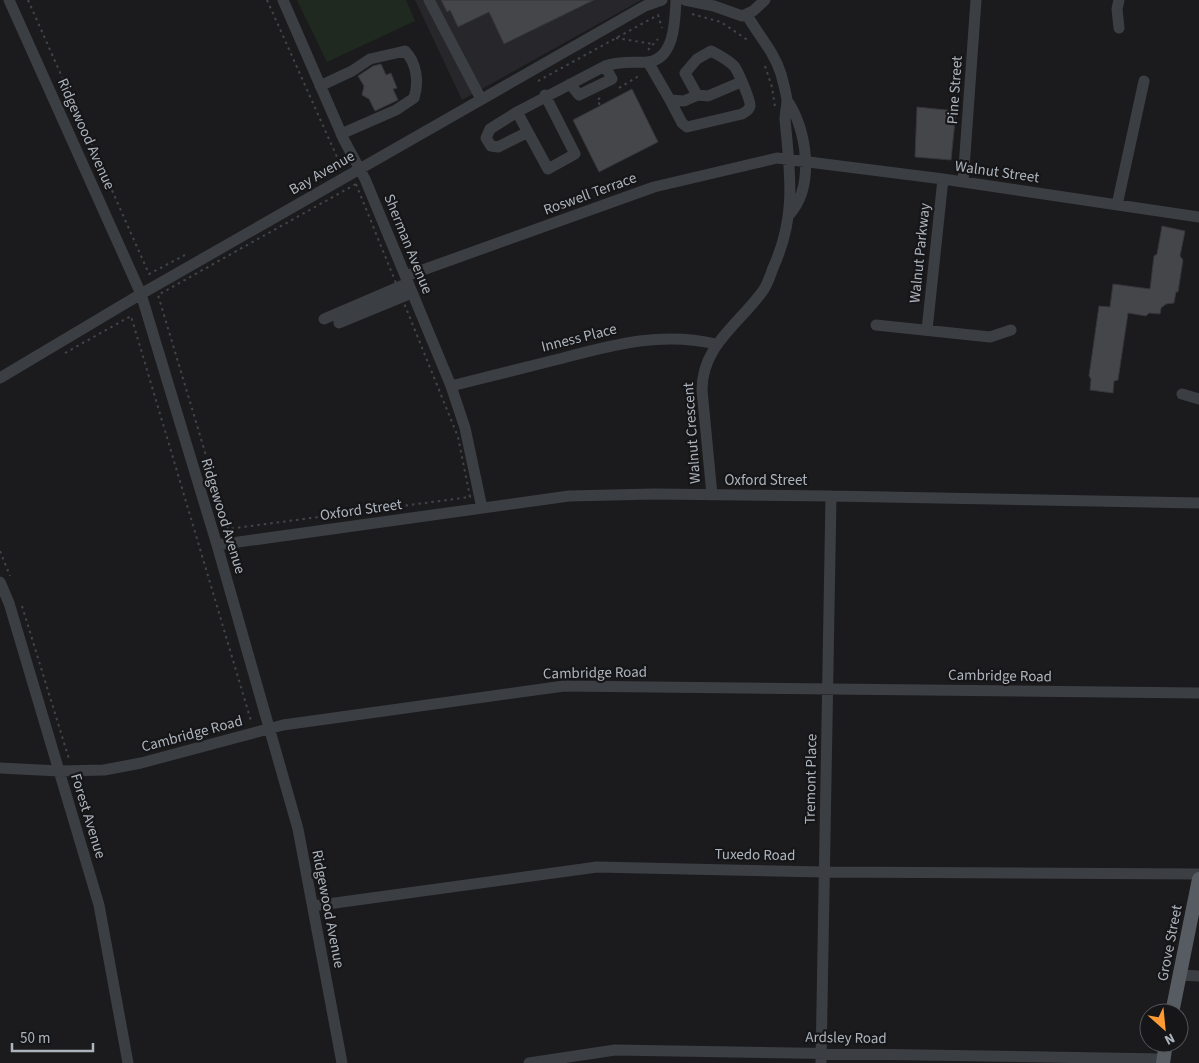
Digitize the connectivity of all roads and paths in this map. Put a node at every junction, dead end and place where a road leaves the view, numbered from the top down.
1 (9, 0) edge
2 (28, 0) edge
3 (267, 0) edge
4 (283, 0) edge
5 (429, 0) edge
6 (662, 0) edge
7 (676, 0) edge
8 (685, 0) edge
9 (765, 0) edge
10 (976, 0) edge
11 (1119, 0) edge
12 (692, 14) dead end
13 (747, 15) junction
14 (1119, 28) dead end
15 (662, 32) dead end
16 (660, 37) dead end
17 (616, 38) junction
18 (750, 41) dead end
19 (654, 45) junction
20 (646, 59) junction
21 (764, 63) dead end
22 (1144, 81) dead end
23 (741, 82) junction
24 (534, 84) dead end
25 (320, 86) junction
26 (545, 95) junction
27 (698, 95) junction
28 (481, 99) junction
29 (670, 100) junction
30 (787, 100) junction
31 (517, 112) junction
32 (776, 116) dead end
33 (528, 132) junction
34 (341, 134) junction
35 (790, 158) junction
36 (806, 160) junction
37 (359, 169) junction
38 (333, 171) dead end
39 (944, 179) junction
40 (963, 182) junction
41 (1118, 205) junction
42 (790, 214) junction
43 (1199, 217) edge
44 (185, 255) dead end
45 (406, 287) junction
46 (140, 294) junction
47 (324, 319) dead end
48 (339, 323) dead end
49 (876, 325) dead end
50 (927, 330) junction
51 (1011, 330) dead end
52 (716, 344) junction
53 (65, 354) dead end
54 (0, 378) edge
55 (451, 386) junction
56 (1182, 394) dead end
57 (1199, 398) edge
58 (712, 495) junction
59 (831, 496) junction
60 (1199, 503) edge
61 (482, 508) junction
62 (217, 545) junction
63 (0, 551) edge
64 (5, 580) edge
65 (21, 604) dead end
66 (827, 689) junction
67 (1199, 693) edge
68 (251, 722) dead end
69 (269, 728) junction
70 (70, 762) dead end
71 (0, 768) edge
72 (59, 771) junction
73 (824, 872) junction
74 (1199, 874) edge
75 (1199, 879) edge
76 (313, 906) junction
77 (1180, 975) junction
78 (1199, 976) edge
79 (1174, 1003) edge
80 (822, 1058) edge
81 (1163, 1061) edge
82 (543, 1062) edge
83 (128, 1063) edge
84 (342, 1063) edge
85 (528, 1063) edge

1 - 46 street, Ridgewood Avenue
2 - 44 path
3 - 38 path
4 - 25 street, Sherman Avenue
5 - 28 street
6 - 28 street, Bay Avenue
7 - 20 street
8 - 13 street
9 - 13 street
10 - 40 street, Pine Street
11 - 14 street
12 - 18 path
13 - 30 street, Walnut Crescent
15 - 17 path
16 - 19 path
17 - 19 path
17 - 24 path
19 - 20 path
20 - 26 street
20 - 29 street
21 - 32 path
22 - 41 street
23 - 27 street
23 - 27 street
23 - 29 street
25 - 34 street, Sherman Avenue
25 - 34 street
26 - 31 street
26 - 33 street
27 - 29 street
28 - 37 street, Bay Avenue
30 - 35 street, Walnut Crescent
30 - 36 street, Walnut Crescent
31 - 33 street
31 - 33 street
34 - 37 street, Sherman Avenue
35 - 36 street, Walnut Street
35 - 42 street, Walnut Crescent
35 - 45 street, Roswell Terrace
36 - 39 street, Walnut Street
36 - 42 street, Walnut Crescent
37 - 45 street, Sherman Avenue
37 - 46 street, Bay Avenue
39 - 40 street, Walnut Street
39 - 50 street, Walnut Parkway
40 - 41 street, Walnut Street
41 - 43 street, Walnut Street
42 - 52 street, Walnut Crescent
45 - 45 path
45 - 47 street
45 - 48 street
45 - 55 street, Sherman Avenue
46 - 54 street, Bay Avenue
46 - 62 street, Ridgewood Avenue
49 - 50 street
50 - 51 street
52 - 55 street, Inness Place
52 - 58 street, Walnut Crescent
53 - 68 path
55 - 61 street, Sherman Avenue
56 - 57 street
58 - 59 street, Oxford Street
58 - 61 street, Oxford Street
59 - 60 street, Oxford Street
59 - 66 street, Tremont Place
61 - 62 street, Oxford Street
62 - 69 street, Ridgewood Avenue
63 - 64 path
64 - 72 street, Forest Avenue
65 - 70 path
66 - 67 street, Cambridge Road
66 - 69 street, Cambridge Road
66 - 73 street, Tremont Place
69 - 72 street, Cambridge Road
69 - 76 street, Ridgewood Avenue
71 - 72 street, Cambridge Road
72 - 83 street, Forest Avenue
73 - 74 street, Tuxedo Road
73 - 76 street, Tuxedo Road
73 - 80 street, Tremont Place
75 - 77 main road, Grove Street
76 - 84 street, Ridgewood Avenue
77 - 78 street
77 - 79 main road, Grove Street
80 - 81 street, Ardsley Road
80 - 82 street, Ardsley Road
82 - 85 street, Ardsley Road

